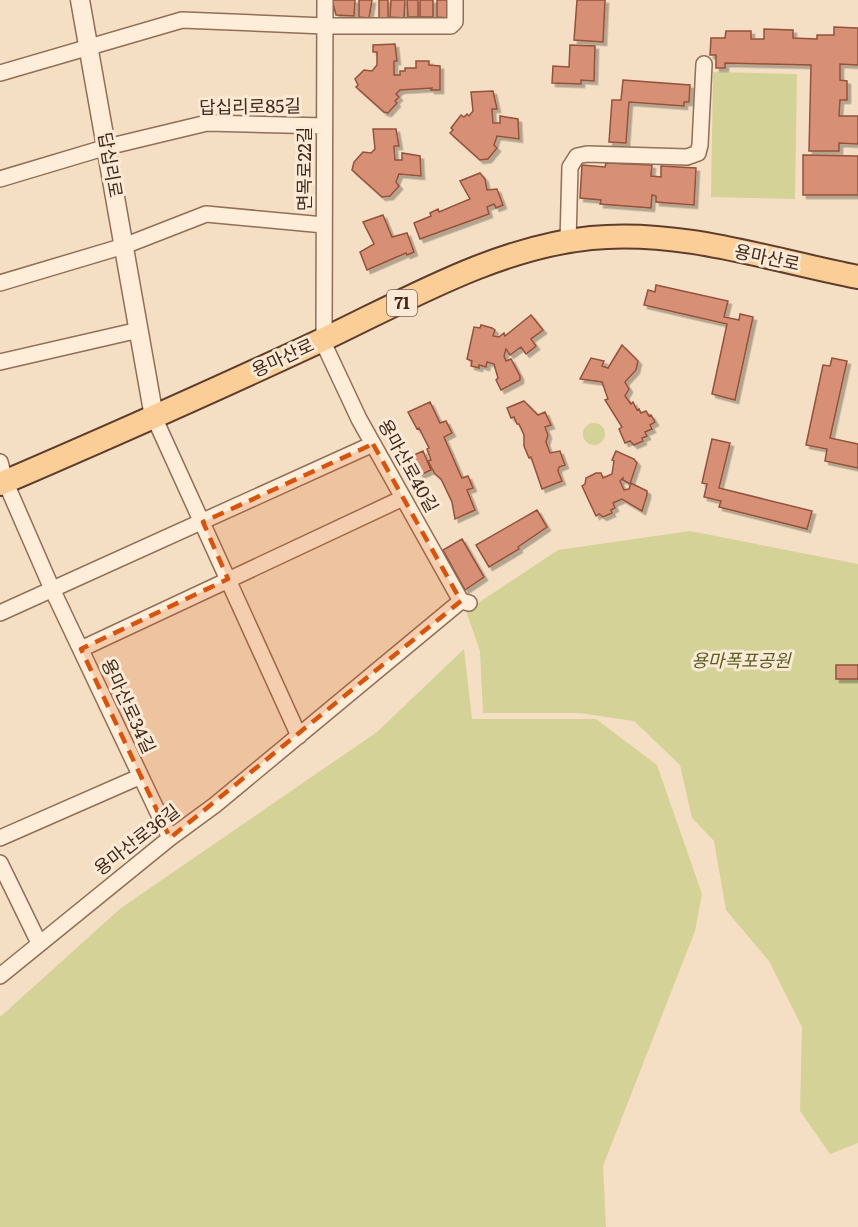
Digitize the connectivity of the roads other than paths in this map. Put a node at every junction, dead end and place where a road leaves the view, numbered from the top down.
1 (80, 0) edge
2 (325, 0) edge
3 (455, 0) edge
4 (325, 26) junction
5 (88, 45) junction
6 (704, 64) dead end
7 (0, 73) edge
8 (324, 126) junction
9 (107, 147) junction
10 (0, 179) edge
11 (324, 225) junction
12 (568, 241) junction
13 (124, 246) junction
14 (858, 277) edge
15 (0, 283) edge
16 (139, 330) junction
17 (323, 339) junction
18 (0, 362) edge
19 (154, 417) junction
20 (373, 444) junction
21 (2, 476) edge
22 (404, 498) junction
23 (203, 522) junction
24 (228, 579) junction
25 (51, 589) junction
26 (465, 602) joint
27 (0, 613) edge
28 (81, 649) junction
29 (299, 736) junction
30 (139, 777) junction
31 (0, 838) edge
32 (170, 838) junction
33 (0, 863) edge
34 (39, 943) junction
35 (0, 976) edge

1 - 5 street, 답십리로
2 - 4 street, 면목로22길
3 - 4 street
4 - 5 street
4 - 8 street, 면목로22길
5 - 7 street
5 - 9 street, 답십리로
6 - 12 street
8 - 9 street, 답십리로85길
8 - 11 street, 면목로22길
9 - 10 street, 답십리로85길
9 - 13 street, 답십리로
11 - 13 street
11 - 17 street, 면목로22길
12 - 14 main road, 용마산로 / 71
12 - 17 main road, 용마산로 / 71
13 - 15 street
13 - 16 street, 답십리로
16 - 18 street
16 - 19 street, 답십리로
17 - 19 main road, 용마산로 / 71
17 - 20 street, 용마산로40길
19 - 21 main road, 용마산로 / 71
19 - 23 street
20 - 22 street, 용마산로40길
20 - 23 street
21 - 25 street, 용마산로34길
22 - 24 street
22 - 26 street, 용마산로40길
23 - 24 street
23 - 25 street
24 - 28 street
24 - 29 street
25 - 27 street
25 - 28 street, 용마산로34길
26 - 29 street, 용마산로36길
28 - 30 street, 용마산로34길
29 - 32 street, 용마산로36길
30 - 31 street
30 - 32 street, 용마산로34길
32 - 34 street, 용마산로36길
33 - 34 street
34 - 35 street, 용마산로36길

